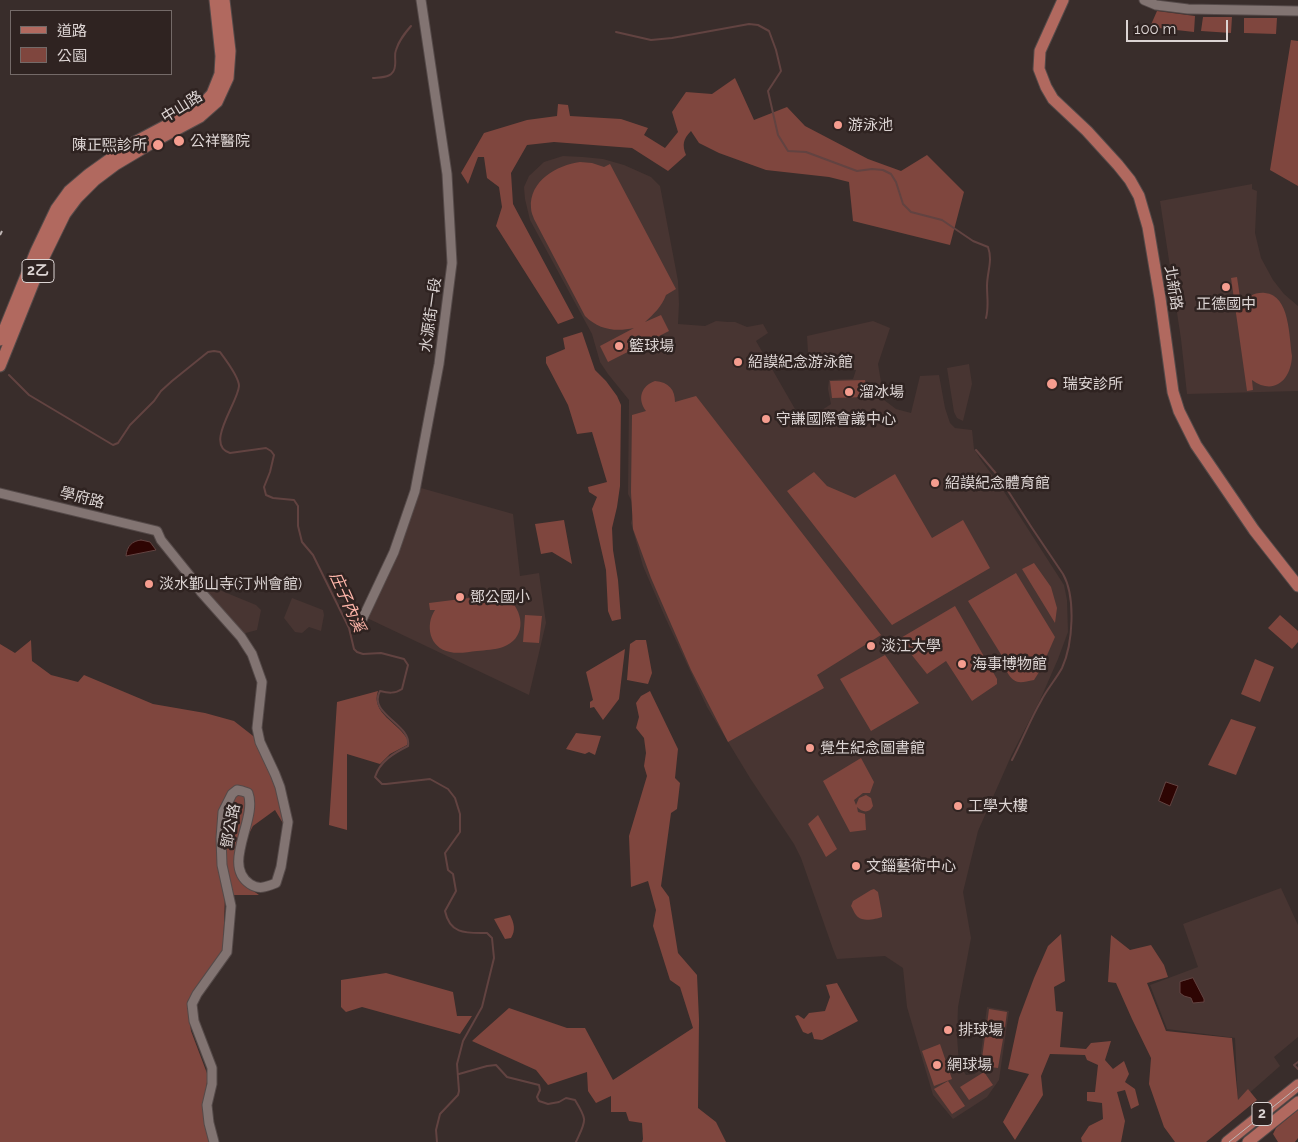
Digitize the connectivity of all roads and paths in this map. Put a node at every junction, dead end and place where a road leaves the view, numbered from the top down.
1 (215, 0) edge
2 (224, 0) edge
3 (421, 0) edge
4 (1063, 0) edge
5 (1144, 0) edge
6 (1298, 11) edge
7 (73, 195) junction
8 (0, 340) edge
9 (0, 366) edge
10 (0, 492) edge
11 (157, 531) joint
12 (1298, 586) edge
13 (361, 622) dead end
14 (1297, 1086) edge
15 (1298, 1102) edge
16 (214, 1142) edge
17 (1227, 1142) edge
18 (1248, 1142) edge

1 - 7 main road, 中山路 / 2乙
2 - 7 main road, 中山路 / 2乙
3 - 13 street, 水源街一段
4 - 12 main road, 北新路
5 - 6 street
7 - 8 main road, 2乙
7 - 9 main road, 2乙
10 - 11 street, 學府路
11 - 16 street, 鄧公路
14 - 17 main road, 2
15 - 18 main road, 2

